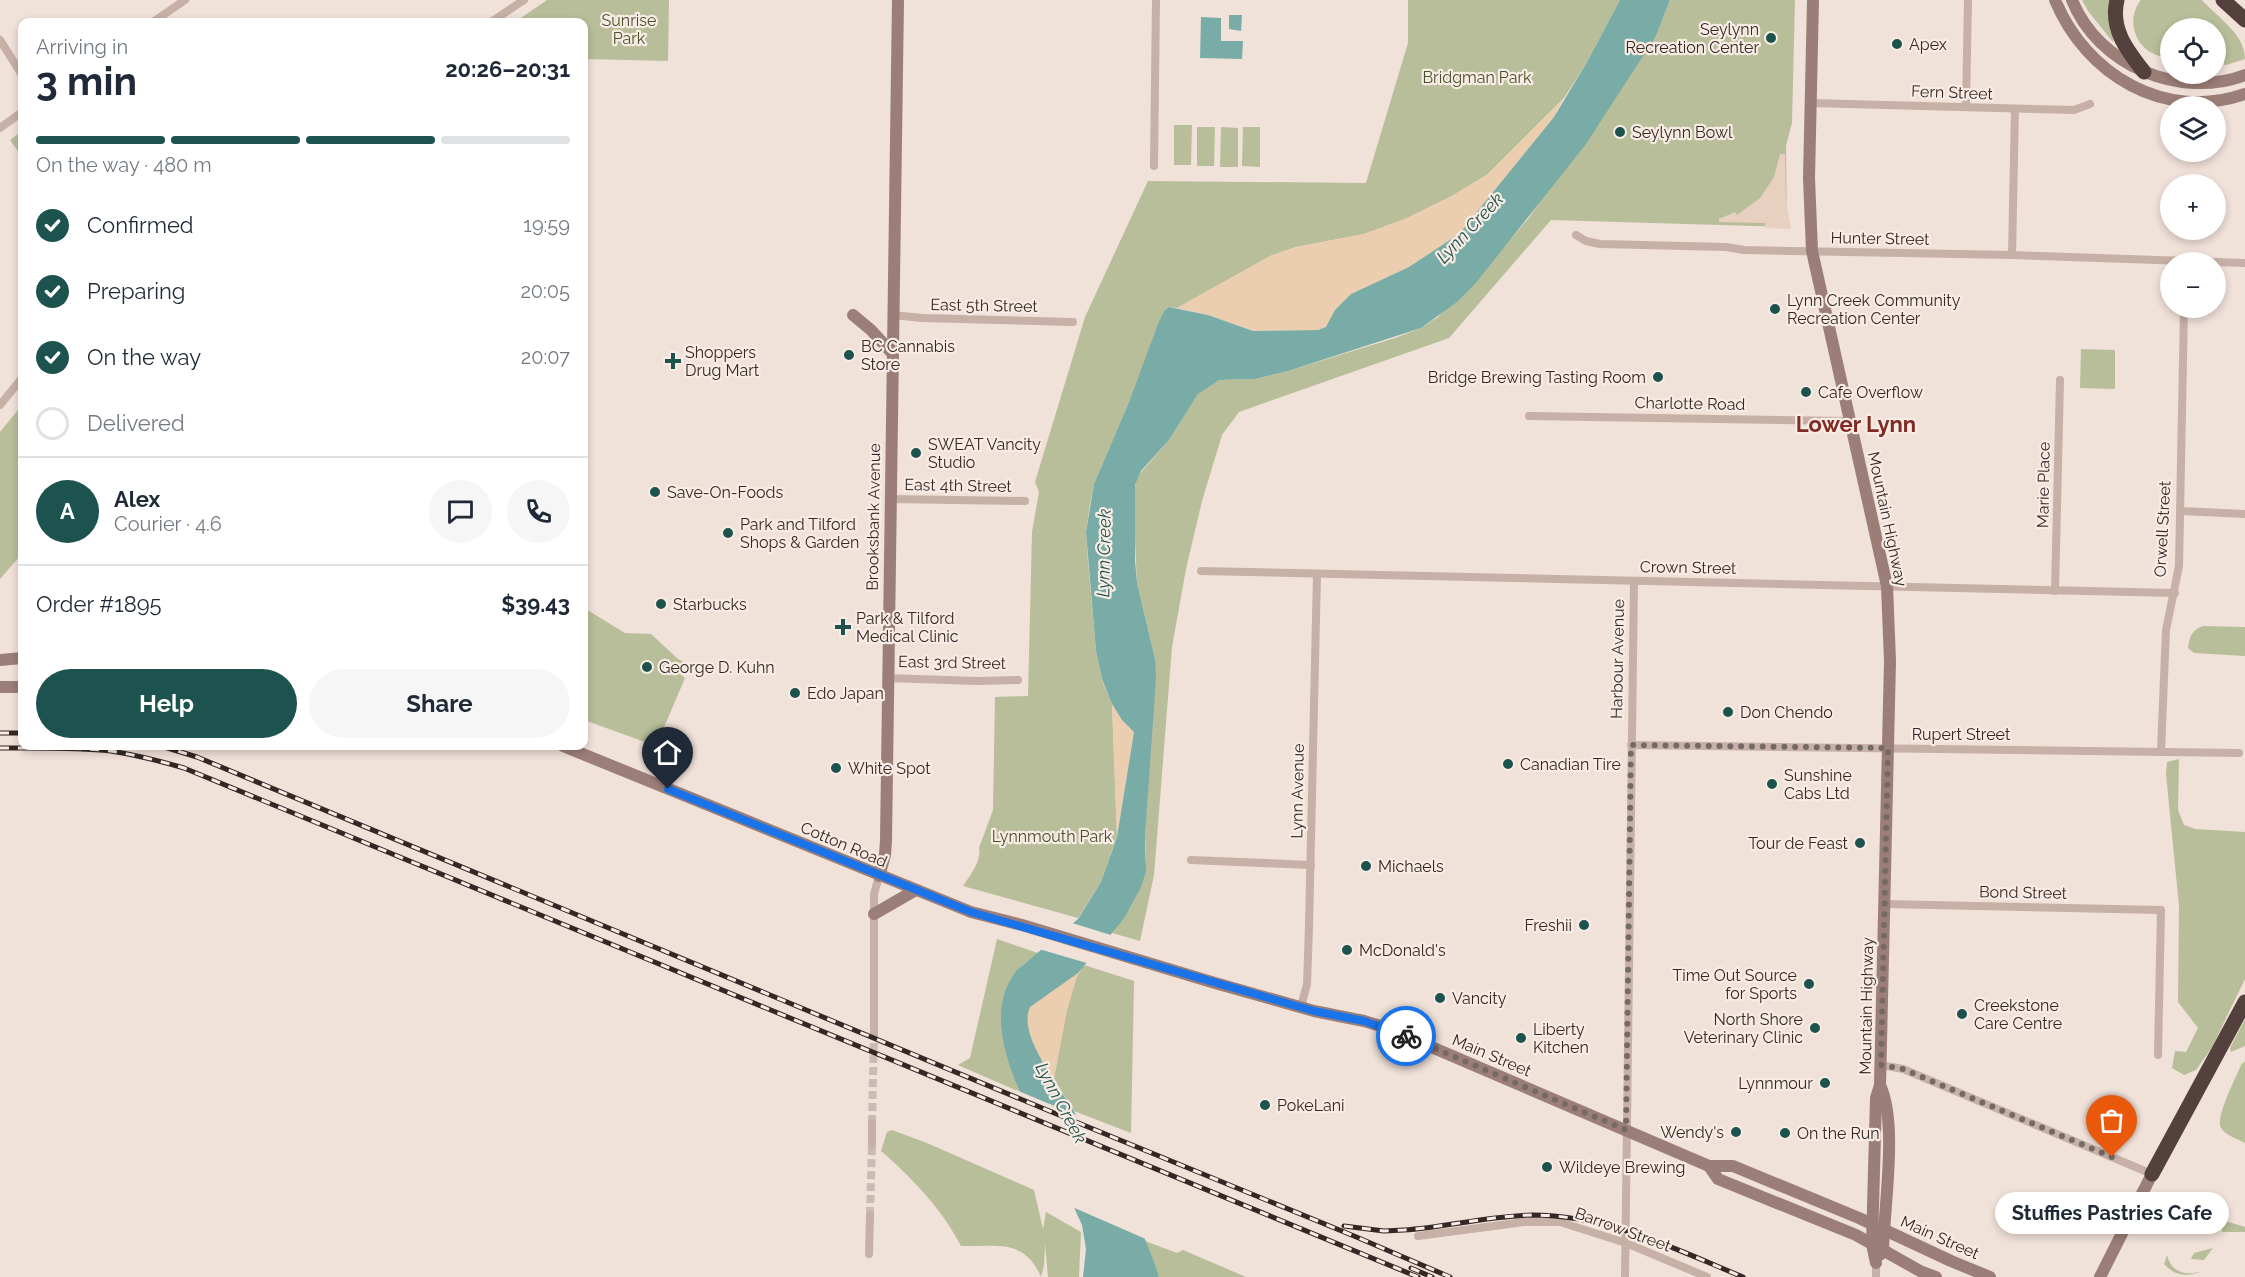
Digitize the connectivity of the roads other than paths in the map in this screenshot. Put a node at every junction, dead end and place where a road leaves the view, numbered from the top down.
1 (185, 0) edge
2 (524, 0) edge
3 (898, 0) edge
4 (1156, 0) edge
5 (1813, 0) edge
6 (1968, 0) edge
7 (2055, 0) edge
8 (2072, 0) edge
9 (2117, 0) edge
10 (2223, 0) edge
11 (159, 18) edge
12 (497, 18) edge
13 (2245, 20) edge
14 (0, 40) edge
15 (18, 69) edge
16 (2144, 72) junction
17 (2245, 75) edge
18 (2245, 94) edge
19 (1811, 103) junction
20 (2090, 104) dead end
21 (1966, 107) junction
22 (2015, 109) junction
23 (18, 115) edge
24 (0, 128) edge
25 (1154, 166) dead end
26 (1576, 235) dead end
27 (1812, 251) junction
28 (2012, 255) junction
29 (2160, 260) edge
30 (2226, 262) edge
31 (2245, 263) edge
32 (853, 315) dead end
33 (893, 315) junction
34 (2184, 318) edge
35 (1073, 322) dead end
36 (892, 353) junction
37 (2060, 380) dead end
38 (18, 383) edge
39 (0, 405) edge
40 (1529, 416) dead end
41 (1850, 421) junction
42 (890, 499) junction
43 (1025, 501) dead end
44 (2181, 511) junction
45 (2245, 514) edge
46 (1201, 571) dead end
47 (1317, 574) junction
48 (1634, 580) junction
49 (1887, 586) junction
50 (2055, 591) junction
51 (2175, 593) junction
52 (18, 658) edge
53 (1, 660) edge
54 (18, 664) edge
55 (887, 678) junction
56 (1018, 680) dead end
57 (0, 687) edge
58 (18, 687) edge
59 (1631, 745) junction
60 (1888, 748) junction
61 (573, 750) edge
62 (2161, 751) junction
63 (2239, 753) dead end
64 (1191, 860) dead end
65 (1311, 865) junction
66 (879, 876) junction
67 (914, 891) junction
68 (1885, 904) junction
69 (874, 914) junction
70 (1118, 955) joint
71 (2245, 1002) edge
72 (1301, 1007) junction
73 (874, 1034) tunnel mouth
74 (2158, 1056) dead end
75 (1881, 1065) junction
76 (872, 1123) tunnel mouth
77 (1626, 1130) junction
78 (872, 1145) tunnel mouth
79 (1709, 1166) junction
80 (2152, 1174) junction
81 (870, 1215) tunnel mouth
82 (1878, 1227) junction
83 (1418, 1236) dead end
84 (1626, 1244) junction
85 (1872, 1244) junction
86 (1883, 1251) junction
87 (869, 1254) dead end
88 (1876, 1263) junction
89 (1920, 1271) junction
90 (1625, 1277) edge
91 (1707, 1277) edge
92 (1876, 1277) edge
93 (1906, 1277) edge
94 (1936, 1277) edge
95 (1990, 1277) edge
96 (2100, 1277) edge

1 - 11 street
2 - 12 street
3 - 33 main road, Brooksbank Avenue
4 - 25 street
5 - 19 main road, Mountain Highway
6 - 21 street
7 - 18 main road
8 - 16 main road
9 - 16 highway
10 - 13 highway
14 - 15 street
16 - 17 main road
19 - 21 street, Fern Street
19 - 27 main road, Mountain Highway
20 - 22 street, Fern Street
21 - 22 street, Fern Street
22 - 28 street
23 - 24 street
26 - 27 street, Hunter Street
27 - 28 street, Hunter Street
27 - 41 main road, Mountain Highway
28 - 29 street, Hunter Street
30 - 31 street, Hunter Street
32 - 36 main road
33 - 35 street, East 5th Street
33 - 36 main road, Brooksbank Avenue
34 - 44 street, Orwell Street
36 - 42 main road, Brooksbank Avenue
37 - 50 street, Marie Place
38 - 39 street
40 - 41 street, Charlotte Road
41 - 49 main road, Mountain Highway
42 - 43 street, East 4th Street
42 - 55 main road, Brooksbank Avenue
44 - 45 street
44 - 51 street, Orwell Street
46 - 47 street, Crown Street
47 - 48 street, Crown Street
47 - 65 street, Lynn Avenue
48 - 49 street, Crown Street
48 - 59 street, Harbour Avenue
49 - 50 street, Crown Street
49 - 60 main road, Mountain Highway
50 - 51 street, Crown Street
51 - 62 street, Orwell Street
52 - 53 main road
53 - 54 main road
55 - 56 street, East 3rd Street
55 - 66 main road, Brooksbank Avenue
57 - 58 main road
59 - 60 street, Rupert Street
59 - 77 street, Harbour Avenue
60 - 62 street, Rupert Street
60 - 68 main road, Mountain Highway
61 - 66 main road, Cotton Road
62 - 63 street, Rupert Street
64 - 65 street
65 - 72 street, Lynn Avenue
66 - 67 main road, Cotton Road
66 - 69 street, Brooksbank Avenue
67 - 69 main road
67 - 70 main road, Cotton Road
68 - 74 street, Bond Street
68 - 75 main road, Mountain Highway
69 - 73 street, Brooksbank Avenue
70 - 72 main road, Main Street
71 - 80 highway
72 - 77 main road, Main Street
75 - 80 street
75 - 82 main road, Mountain Highway
76 - 78 street
77 - 79 main road, Main Street
77 - 84 street, Harbour Avenue
79 - 82 main road, Main Street
79 - 85 main road, Main Street
80 - 96 main road
81 - 87 street
82 - 85 main road, Mountain Highway
82 - 86 main road, Mountain Highway
82 - 95 main road, Main Street
83 - 84 street, Barrow Street
84 - 90 street, Harbour Avenue
84 - 91 street, Barrow Street
85 - 86 main road, Main Street
85 - 88 main road, Mountain Highway
86 - 88 main road
86 - 89 main road, Main Street
88 - 92 street, Mountain Highway
89 - 93 main road
89 - 94 main road, Main Street

